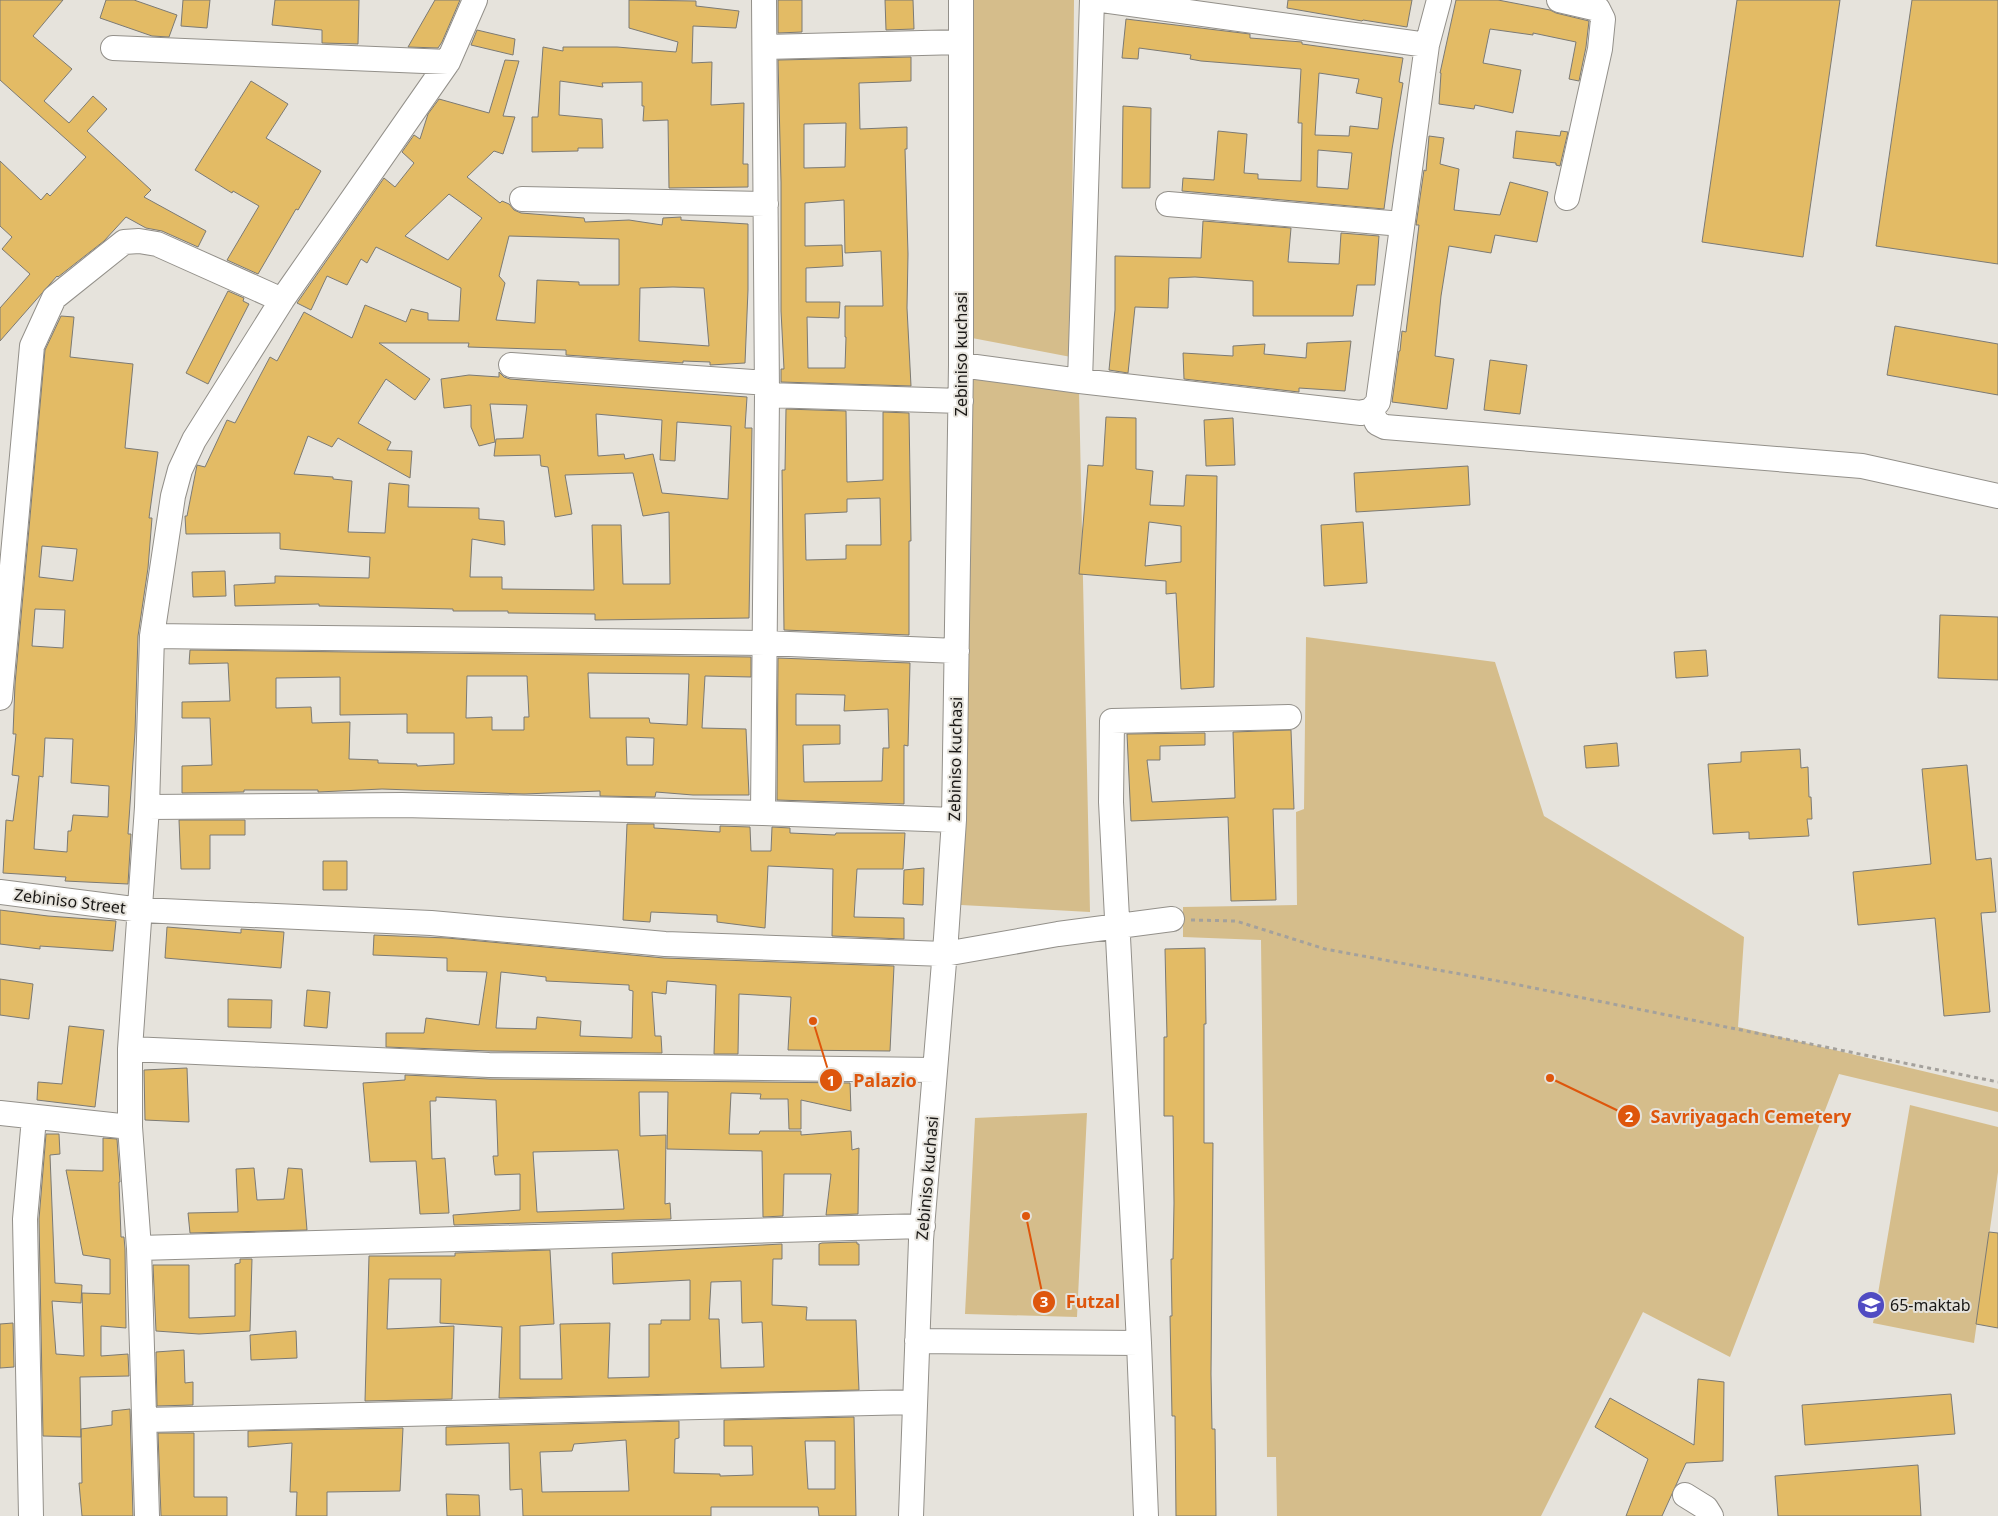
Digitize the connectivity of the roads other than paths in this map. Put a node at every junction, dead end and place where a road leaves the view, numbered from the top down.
1 (475, 0) edge
2 (764, 0) edge
3 (961, 0) edge
4 (1092, 0) edge
5 (1102, 0) edge
6 (1438, 0) edge
7 (1559, 0) edge
8 (1601, 5) edge
9 (961, 42) junction
10 (765, 46) junction
11 (1427, 46) junction
12 (113, 48) dead end
13 (448, 62) junction
14 (1567, 198) dead end
15 (522, 199) dead end
16 (766, 204) junction
17 (1168, 204) dead end
18 (1402, 224) junction
19 (282, 300) junction
20 (511, 365) dead end
21 (961, 365) junction
22 (1080, 381) junction
23 (767, 389) junction
24 (960, 401) junction
25 (1371, 410) junction
26 (1998, 496) edge
27 (152, 636) junction
28 (765, 643) junction
29 (957, 651) junction
30 (0, 698) edge
31 (1289, 717) dead end
32 (147, 807) junction
33 (763, 813) junction
34 (954, 820) junction
35 (0, 892) edge
36 (141, 910) junction
37 (1172, 919) road end
38 (1117, 926) junction
39 (945, 954) junction
40 (130, 1049) junction
41 (935, 1070) junction
42 (0, 1113) edge
43 (34, 1118) junction
44 (130, 1127) junction
45 (923, 1226) junction
46 (139, 1248) junction
47 (917, 1341) junction
48 (1140, 1343) junction
49 (915, 1402) junction
50 (145, 1420) junction
51 (1685, 1495) dead end
52 (31, 1516) edge
53 (147, 1516) edge
54 (910, 1516) edge
55 (1146, 1516) edge
56 (1711, 1516) edge

1 - 13 street
2 - 10 street
3 - 9 street, Zebiniso kuchasi
4 - 22 street
5 - 11 street
6 - 11 street
7 - 8 street
8 - 14 street
9 - 10 street
9 - 21 street, Zebiniso kuchasi
10 - 16 street
11 - 18 street
12 - 13 street
13 - 19 street
15 - 16 street
16 - 23 street
17 - 18 street
18 - 25 street
19 - 27 street
19 - 30 street
20 - 23 street
21 - 22 street
21 - 24 street, Zebiniso kuchasi
22 - 25 street
23 - 24 street
23 - 28 street
24 - 29 street, Zebiniso kuchasi
25 - 26 street
27 - 28 street
27 - 32 street
28 - 29 street
28 - 33 street
29 - 34 street, Zebiniso kuchasi
31 - 38 street
32 - 33 street
32 - 36 street
33 - 34 street
34 - 39 street, Zebiniso kuchasi
35 - 36 street, Zebiniso Street
36 - 39 street, Zebiniso Street
36 - 40 street
37 - 38 street, Zebiniso Street
38 - 39 street, Zebiniso Street
38 - 48 street
39 - 41 street, Zebiniso kuchasi
40 - 41 street
40 - 44 street
41 - 45 street, Zebiniso kuchasi
42 - 43 street
43 - 44 street
43 - 52 street
44 - 46 street
45 - 46 street
45 - 47 street, Zebiniso kuchasi
46 - 50 street
47 - 48 street
47 - 49 street, Zebiniso kuchasi
48 - 55 street
49 - 50 street
49 - 54 street, Zebiniso kuchasi
50 - 53 street
51 - 56 street

